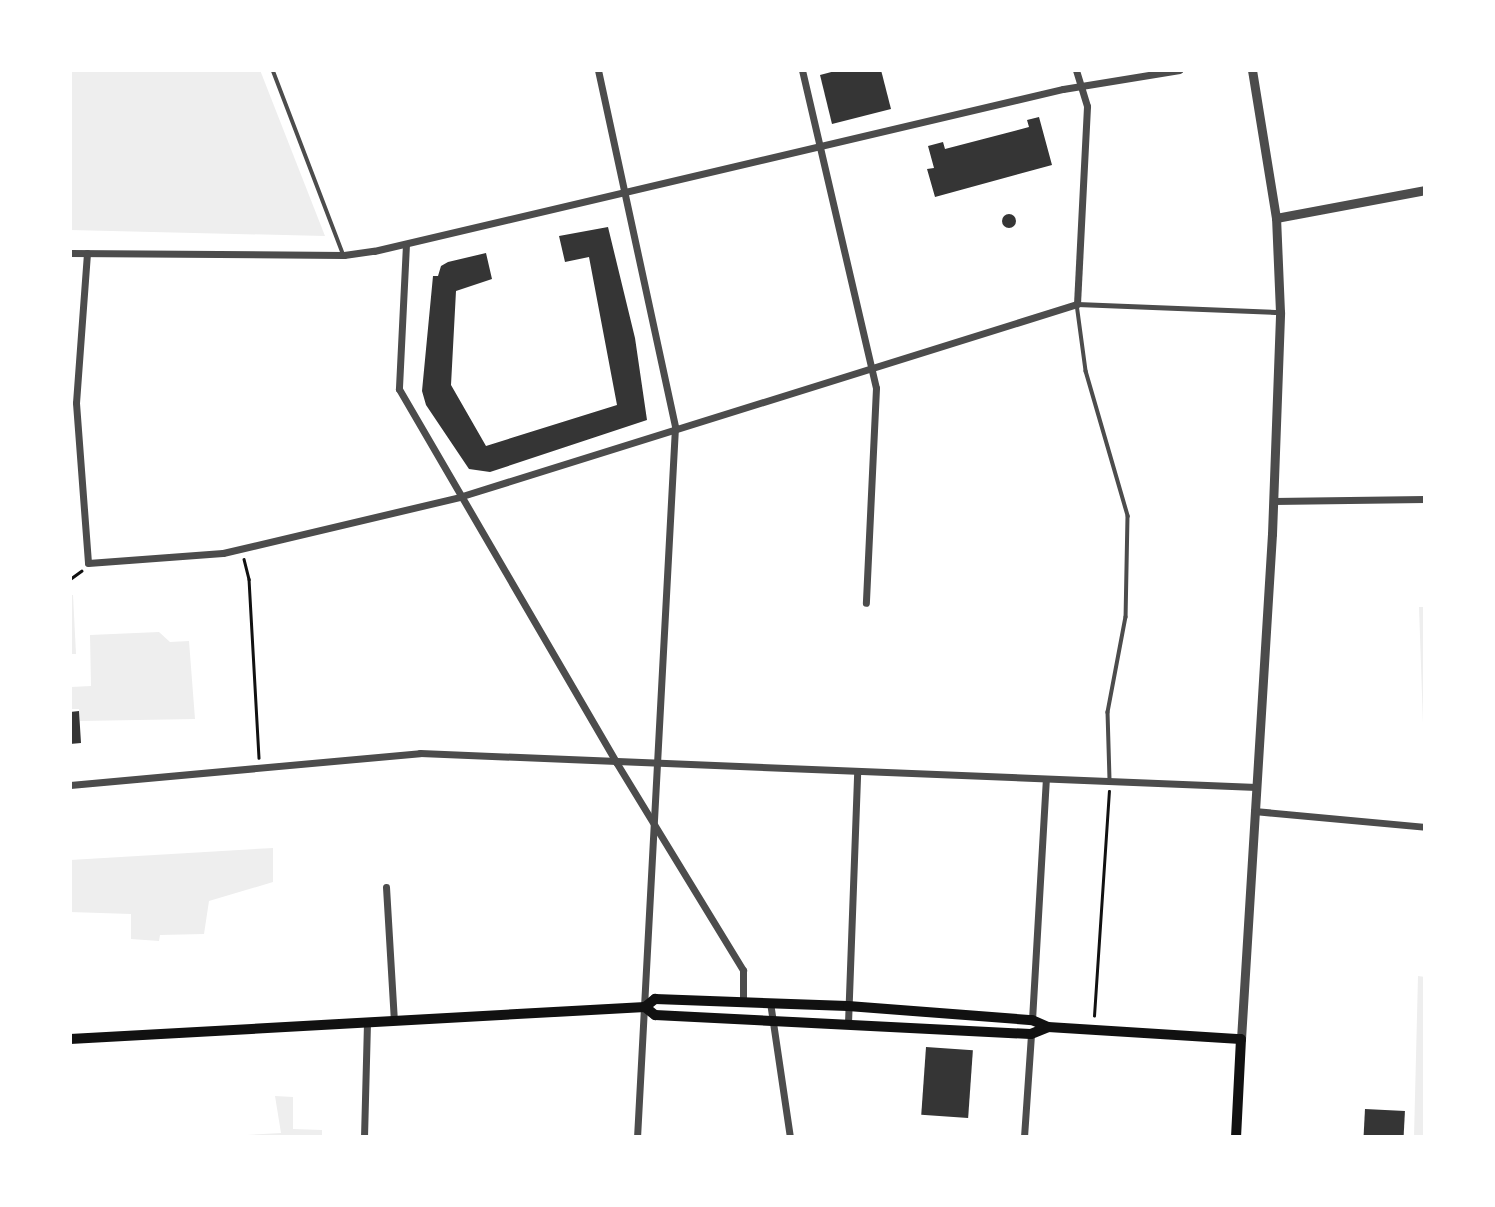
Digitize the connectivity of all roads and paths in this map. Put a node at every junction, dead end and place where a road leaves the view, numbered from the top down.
1 (273, 70) edge
2 (598, 70) edge
3 (802, 70) edge
4 (1076, 70) edge
5 (1179, 70) edge
6 (1252, 70) edge
7 (1081, 86) junction
8 (822, 149) junction
9 (1425, 190) edge
10 (622, 194) junction
11 (1276, 218) junction
12 (406, 244) junction
13 (70, 253) edge
14 (87, 253) junction
15 (344, 255) junction
16 (1077, 304) junction
17 (1280, 312) junction
18 (870, 365) junction
19 (675, 427) junction
20 (459, 497) junction
21 (1425, 499) edge
22 (1273, 501) junction
23 (241, 549) junction
24 (866, 603) dead end
25 (616, 762) junction
26 (656, 765) junction
27 (260, 770) junction
28 (857, 772) junction
29 (1046, 779) junction
30 (1110, 782) junction
31 (70, 785) edge
32 (1256, 788) junction
33 (1254, 811) junction
34 (654, 827) junction
35 (1425, 827) edge
36 (386, 887) dead end
37 (743, 1001) junction
38 (770, 1002) junction
39 (848, 1006) junction
40 (645, 1007) junction
41 (770, 1018) junction
42 (1032, 1020) junction
43 (394, 1021) junction
44 (367, 1023) junction
45 (848, 1023) junction
46 (1048, 1027) junction
47 (1093, 1030) junction
48 (1031, 1034) junction
49 (70, 1039) edge
50 (1241, 1039) junction
51 (364, 1137) edge
52 (637, 1137) edge
53 (790, 1137) edge
54 (1024, 1137) edge
55 (1236, 1137) edge

1 - 15 lane
2 - 10 street
3 - 8 street
4 - 7 street
5 - 7 street
6 - 11 street
7 - 8 street
7 - 16 street
8 - 10 street
8 - 18 street
9 - 11 street
10 - 12 street
10 - 19 street
11 - 17 street
12 - 15 street
12 - 20 street
13 - 14 street
14 - 15 street
14 - 23 street
16 - 17 street
16 - 18 street
16 - 30 lane
17 - 22 street
18 - 19 street
18 - 24 street
19 - 20 street
19 - 26 street
20 - 23 street
20 - 25 street
21 - 22 street
22 - 32 street
23 - 27 path
25 - 26 street
25 - 27 street
25 - 34 street
26 - 28 street
26 - 34 street
27 - 31 street
28 - 29 street
28 - 39 street
29 - 30 street
29 - 42 street
30 - 32 street
30 - 47 path
32 - 33 street
33 - 35 street
33 - 50 street
34 - 37 street
34 - 40 street
36 - 43 street
37 - 38 main road
37 - 40 main road
38 - 39 main road
38 - 41 street
39 - 42 main road
39 - 45 street
40 - 41 main road
40 - 43 main road
40 - 52 street
41 - 45 main road
41 - 53 street
42 - 46 main road
43 - 44 main road
44 - 49 main road
44 - 51 street
45 - 48 main road
46 - 47 main road
46 - 48 main road
47 - 50 main road
48 - 54 street
50 - 55 main road

